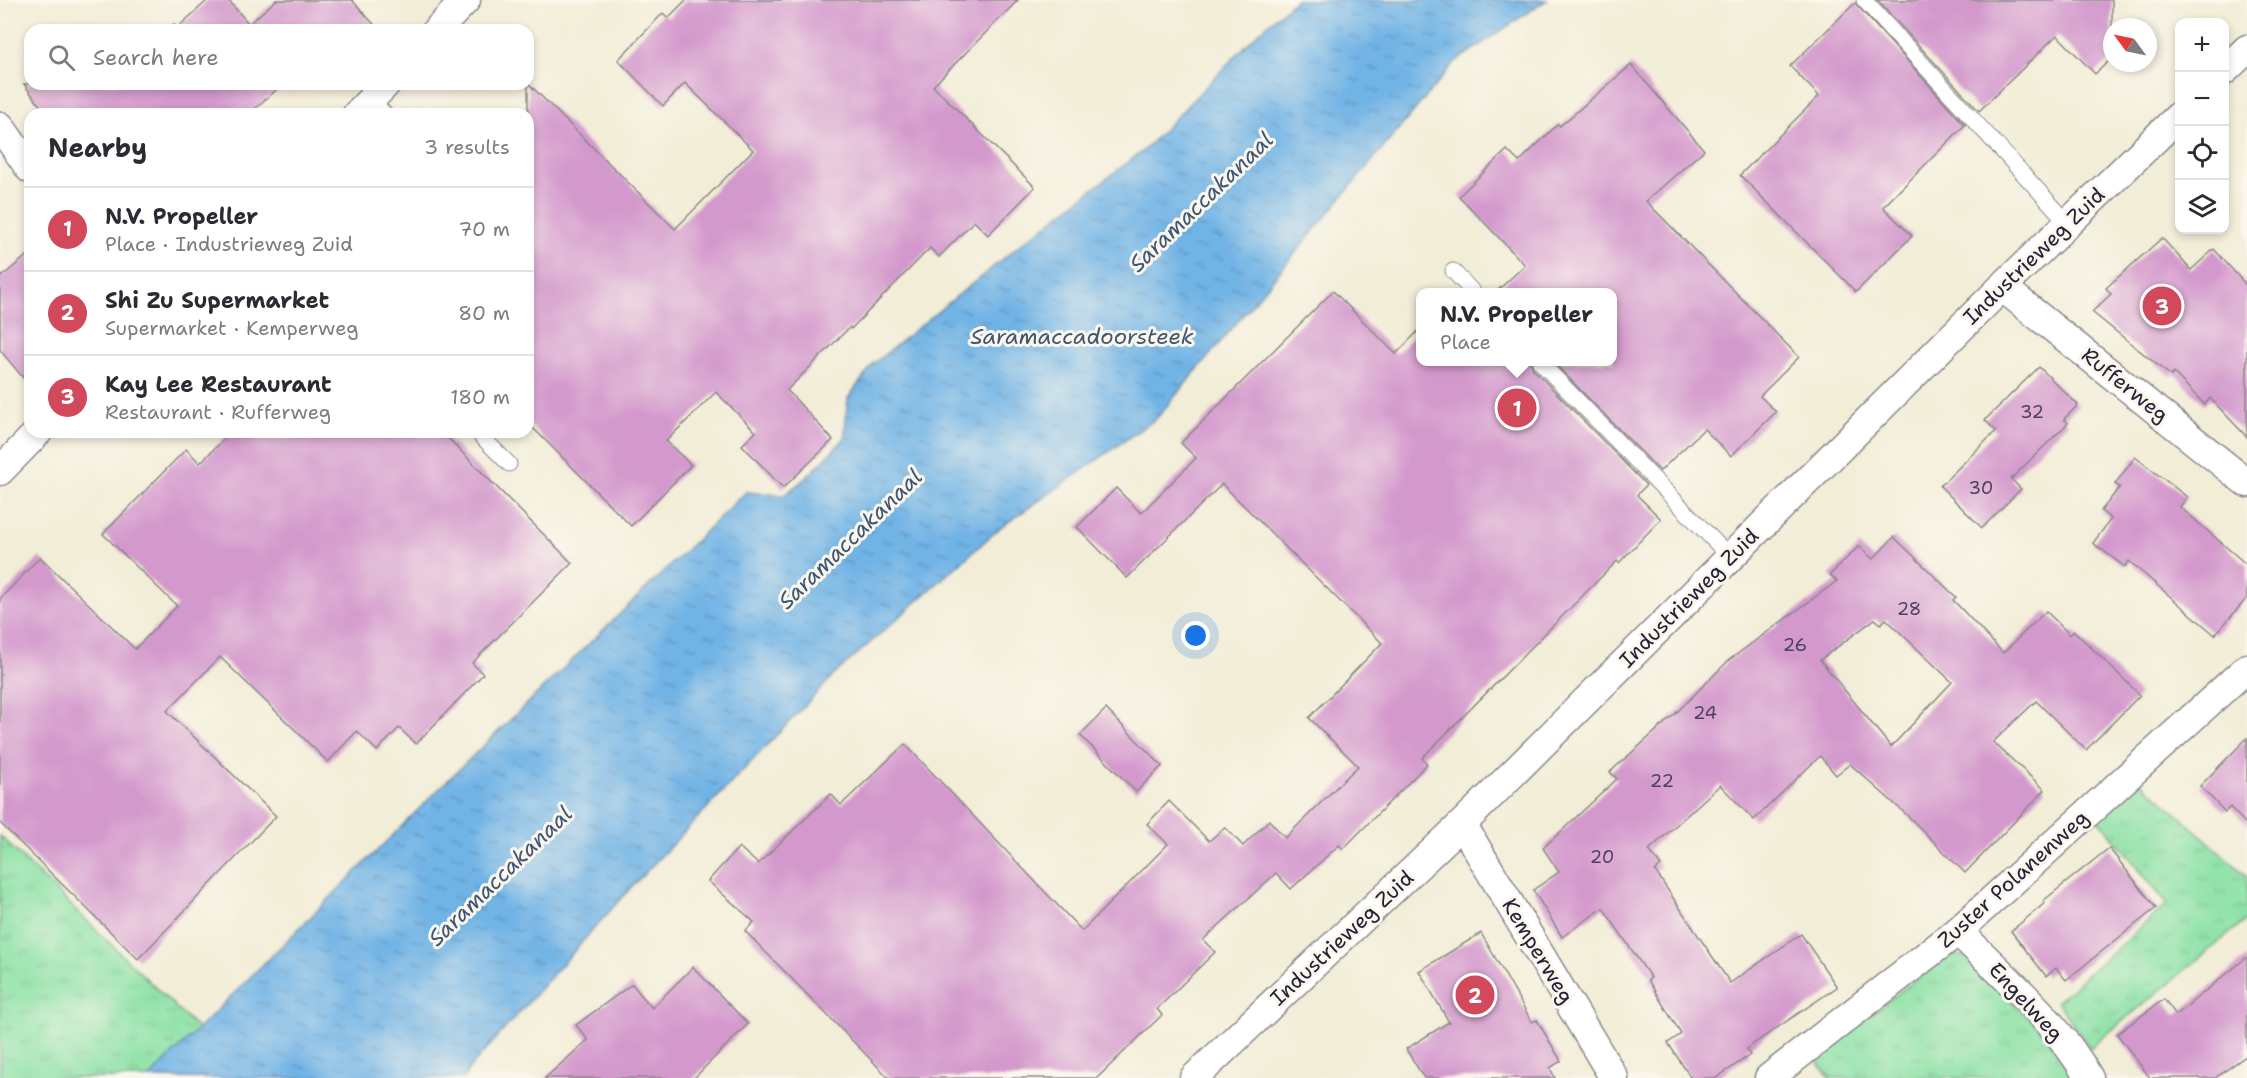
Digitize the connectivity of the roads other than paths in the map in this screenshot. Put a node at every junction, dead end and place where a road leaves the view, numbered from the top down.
1 (466, 0) edge
2 (1864, 0) edge
3 (443, 24) edge
4 (2247, 49) edge
5 (2229, 66) edge
6 (2175, 120) edge
7 (0, 126) edge
8 (24, 160) edge
9 (2068, 224) junction
10 (1453, 271) dead end
11 (2002, 287) junction
12 (1469, 288) edge
13 (1544, 366) edge
14 (32, 438) edge
15 (483, 438) edge
16 (509, 464) dead end
17 (0, 471) edge
18 (2247, 483) edge
19 (1730, 557) junction
20 (2247, 668) edge
21 (1462, 824) junction
22 (1958, 931) junction
23 (1194, 1078) edge
24 (1614, 1078) edge
25 (1769, 1078) edge
26 (2089, 1078) edge

1 - 3 street
2 - 9 lane
4 - 5 street
6 - 9 street, Industrieweg Zuid
7 - 8 street
9 - 11 street, Industrieweg Zuid
10 - 12 lane
11 - 18 street, Rufferweg
11 - 19 street, Industrieweg Zuid
13 - 19 lane
14 - 17 street
15 - 16 lane
19 - 21 street, Industrieweg Zuid
20 - 22 street, Zuster Polanenweg
21 - 23 street, Industrieweg Zuid
21 - 24 street, Kemperweg
22 - 25 street, Zuster Polanenweg
22 - 26 street, Engelweg

